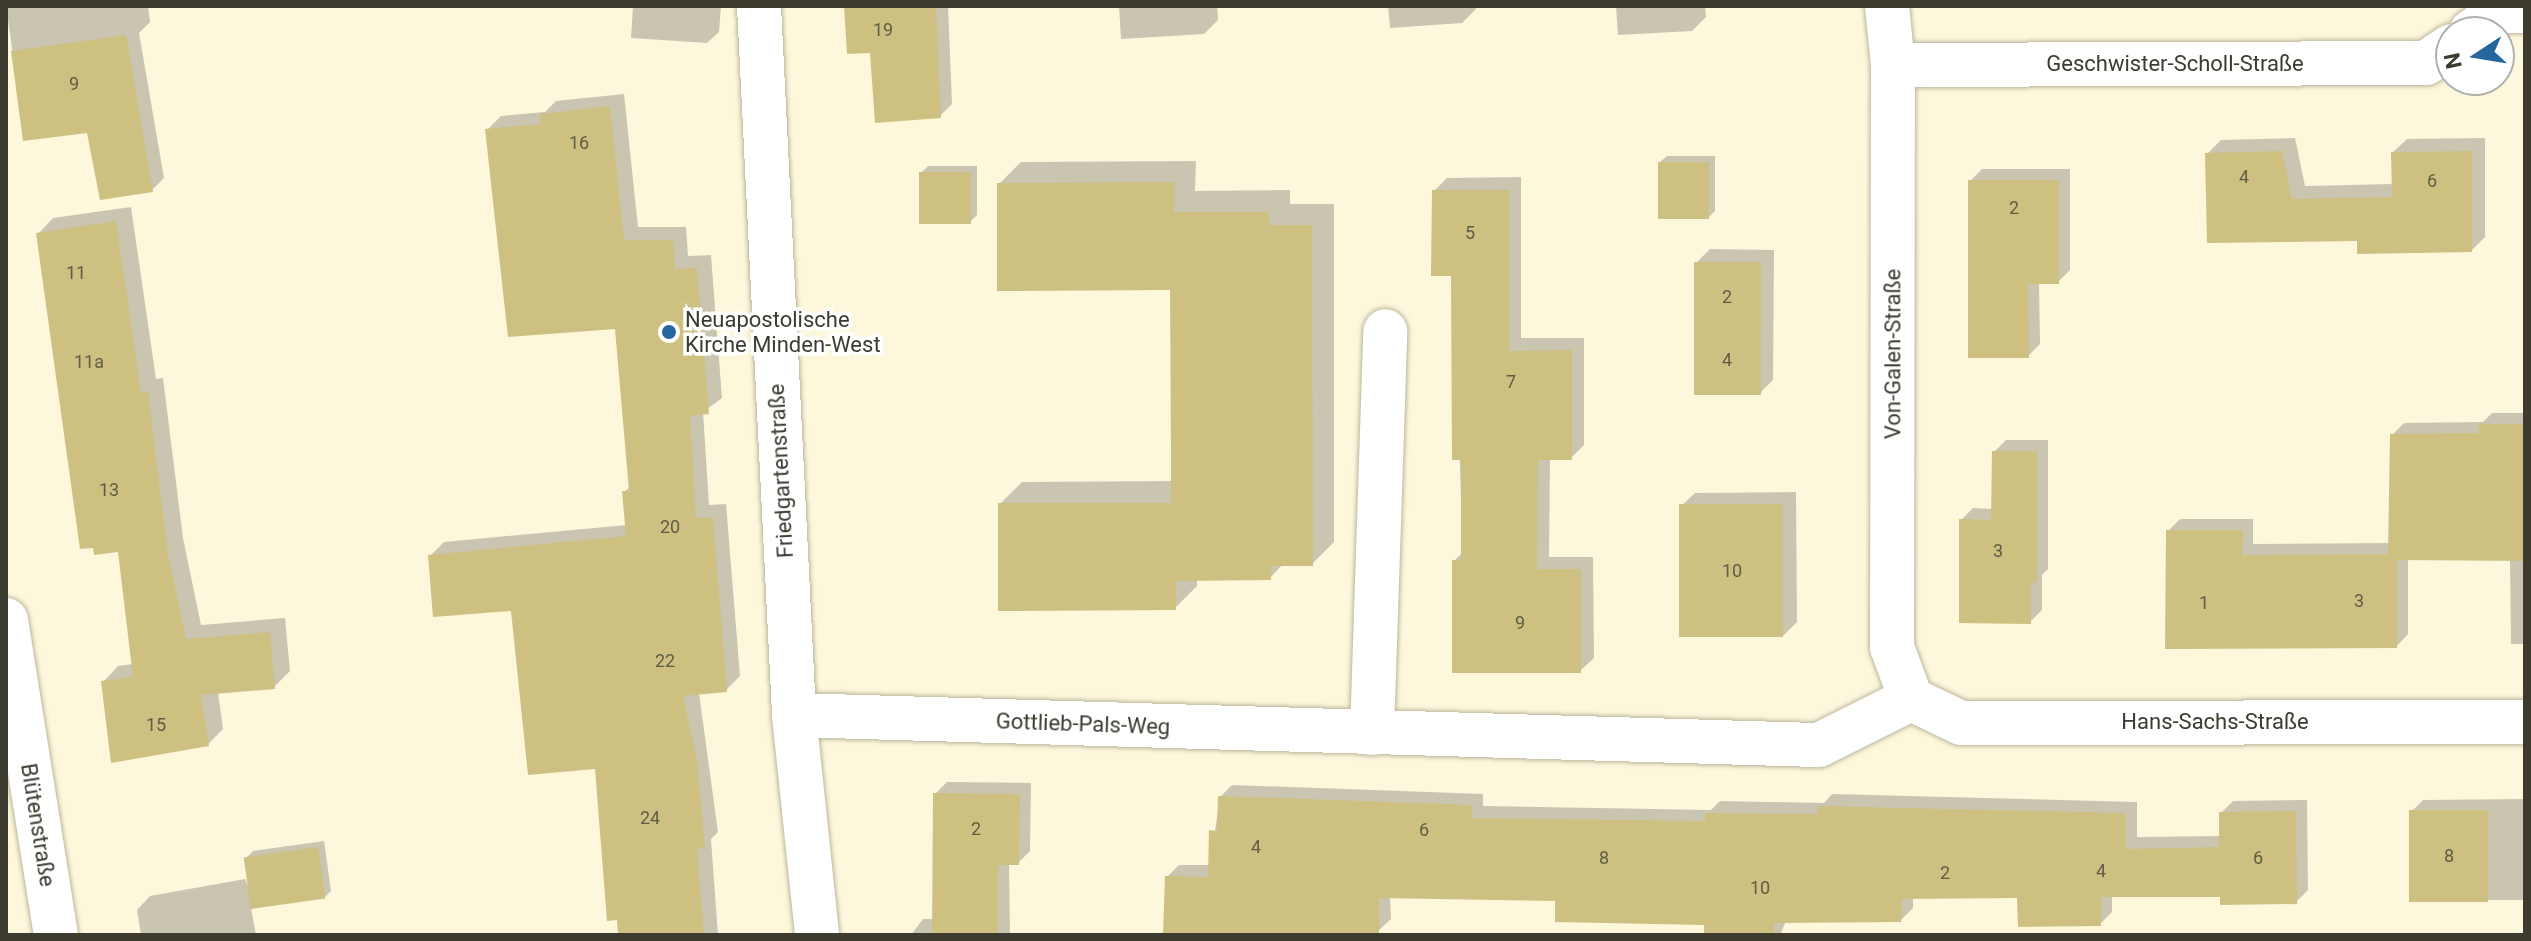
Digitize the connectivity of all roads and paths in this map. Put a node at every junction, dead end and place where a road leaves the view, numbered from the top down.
1 (759, 6) edge
2 (1887, 6) edge
3 (2525, 11) edge
4 (2494, 16) edge
5 (2435, 57) edge
6 (1893, 65) junction
7 (1385, 331) dead end
8 (6, 620) edge
9 (1911, 699) junction
10 (794, 715) junction
11 (2525, 722) edge
12 (1372, 733) junction
13 (56, 935) edge
14 (817, 935) edge

1 - 10 street, Friedgartenstraße
2 - 6 street, Von-Galen-Straße
3 - 4 street
5 - 6 street, Geschwister-Scholl-Straße
6 - 9 street, Von-Galen-Straße
7 - 12 street
8 - 13 street, Blütenstraße
9 - 11 street, Hans-Sachs-Straße
9 - 12 street, Gottlieb-Pals-Weg
10 - 12 street, Gottlieb-Pals-Weg
10 - 14 street, Friedgartenstraße

